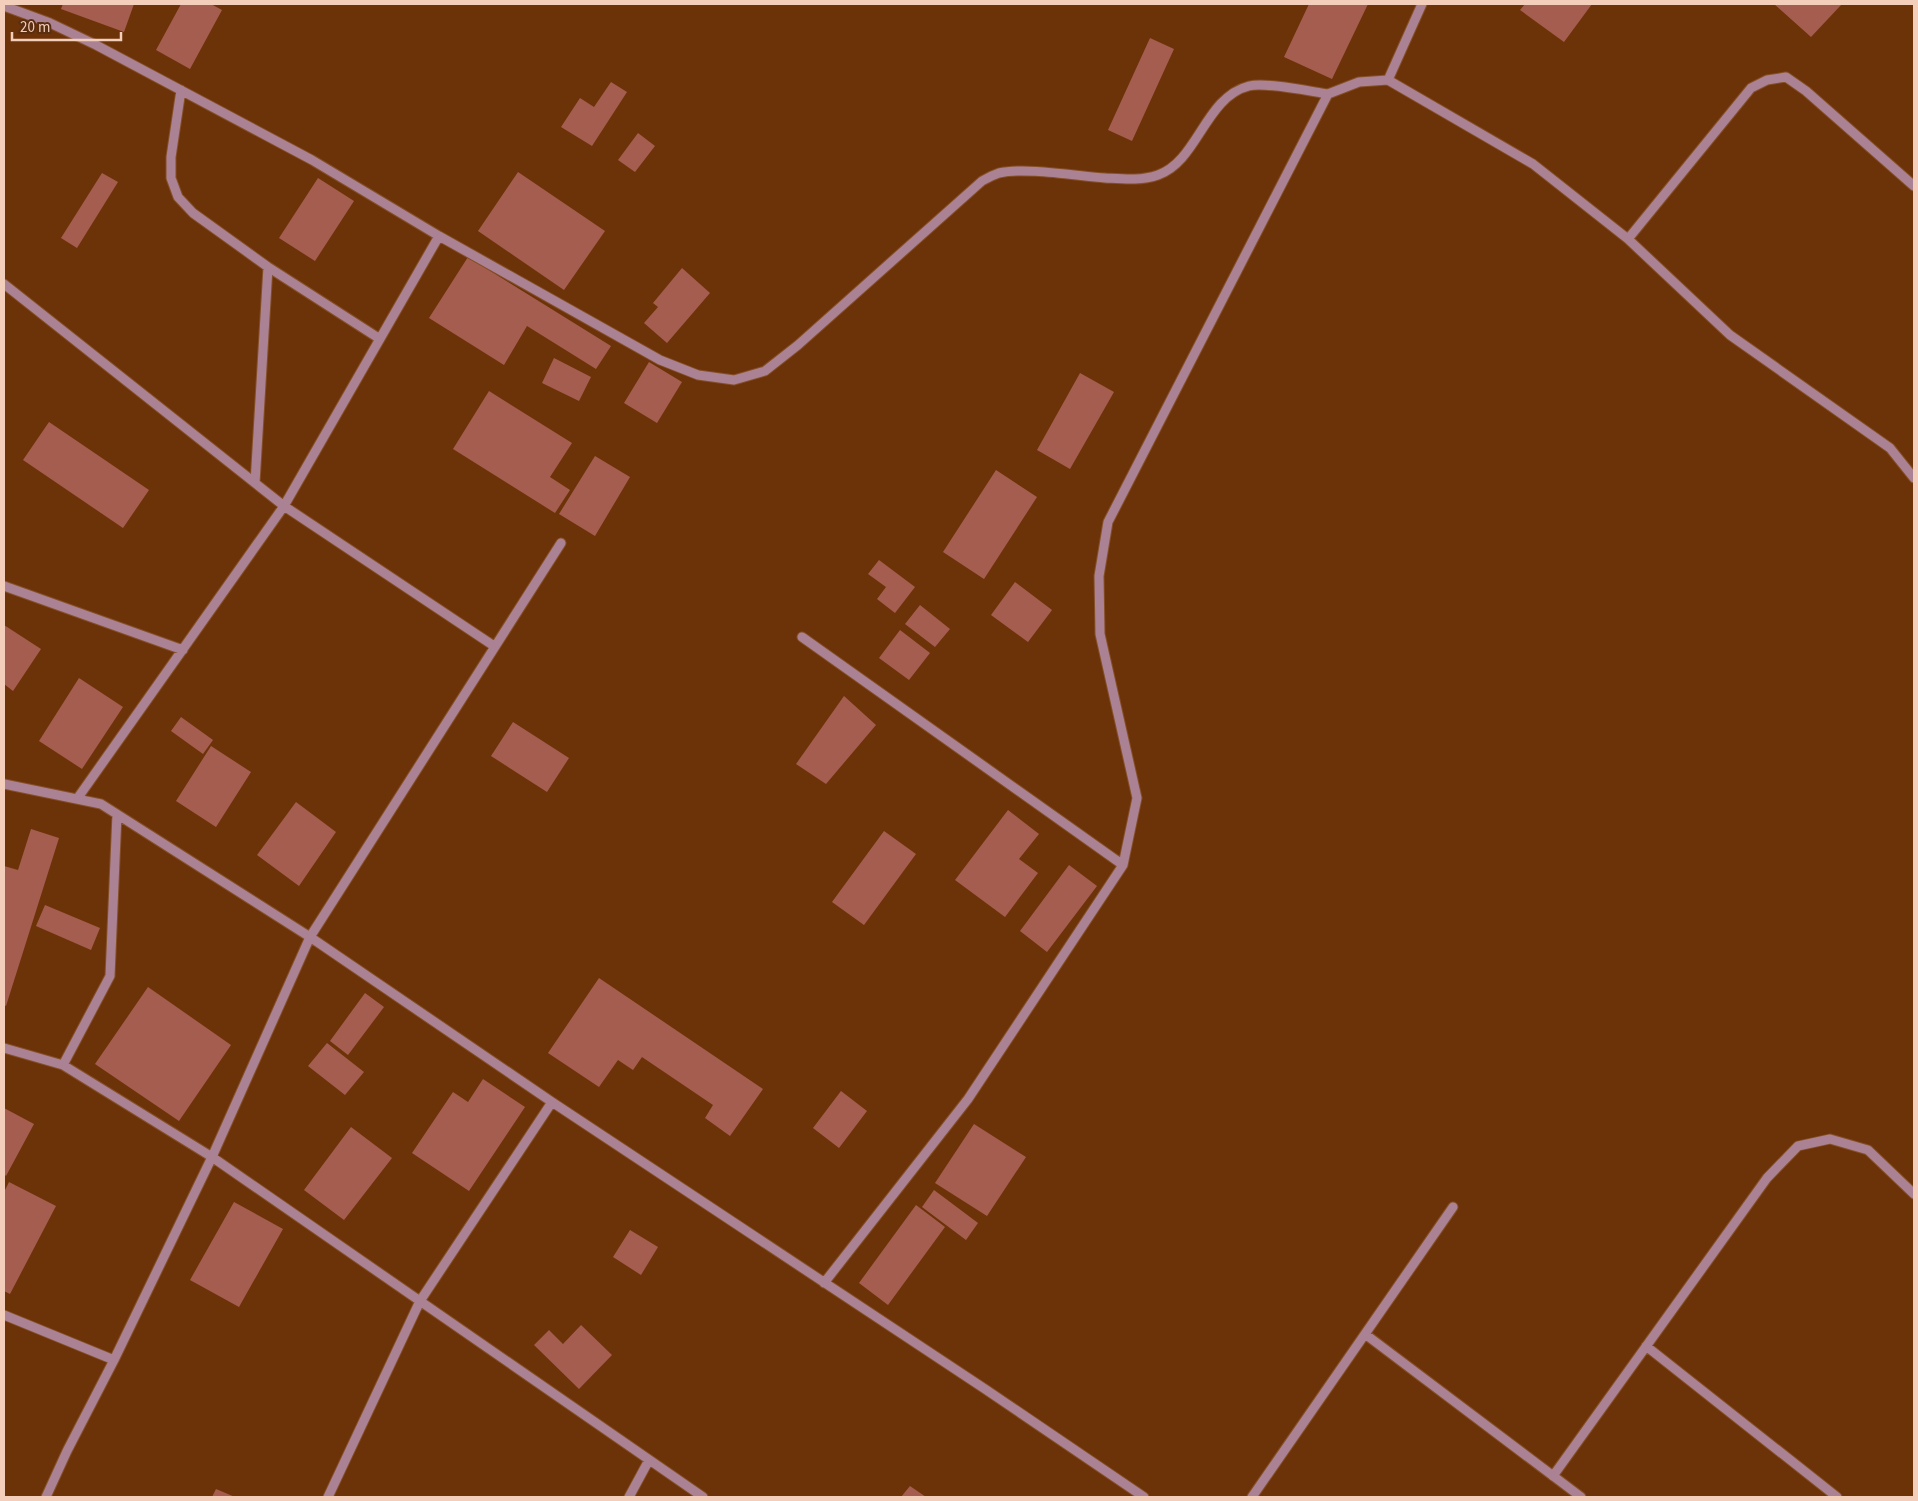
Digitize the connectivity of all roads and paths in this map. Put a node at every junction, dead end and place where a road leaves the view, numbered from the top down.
1 (1422, 4) edge
2 (4, 6) edge
3 (1388, 80) junction
4 (181, 90) junction
5 (1328, 94) junction
6 (1914, 186) edge
7 (439, 236) junction
8 (1628, 239) junction
9 (268, 267) junction
10 (4, 284) edge
11 (380, 339) junction
12 (1914, 478) edge
13 (255, 482) junction
14 (284, 506) junction
15 (561, 543) dead end
16 (4, 586) edge
17 (802, 637) dead end
18 (494, 646) junction
19 (183, 650) junction
20 (4, 784) edge
21 (78, 799) junction
22 (117, 814) junction
23 (1123, 864) junction
24 (310, 937) junction
25 (4, 1048) edge
26 (63, 1066) junction
27 (552, 1102) junction
28 (212, 1157) junction
29 (1914, 1194) edge
30 (1453, 1207) dead end
31 (824, 1282) junction
32 (420, 1301) junction
33 (4, 1316) edge
34 (1364, 1334) junction
35 (1646, 1346) junction
36 (114, 1360) junction
37 (649, 1460) junction
38 (1553, 1476) junction
39 (46, 1497) edge
40 (328, 1497) edge
41 (629, 1497) edge
42 (703, 1497) edge
43 (1144, 1497) edge
44 (1252, 1497) edge
45 (1581, 1497) edge
46 (1837, 1497) edge

1 - 3 street
2 - 4 street
3 - 5 street
3 - 8 street
4 - 7 street
4 - 9 street
5 - 7 street
5 - 23 street
6 - 8 street
7 - 11 street
8 - 12 street
9 - 11 street
9 - 13 street
10 - 13 street
11 - 14 street
13 - 14 street
14 - 18 street
14 - 19 street
15 - 18 street
16 - 19 street
17 - 23 street
18 - 24 street
19 - 21 street
20 - 21 street
21 - 22 street
22 - 24 street
22 - 26 street
23 - 31 street
24 - 27 street
24 - 28 street
25 - 26 street
26 - 28 street
27 - 31 street
27 - 32 street
28 - 32 street
28 - 36 street
29 - 35 street
30 - 34 street
31 - 43 street
32 - 37 street
32 - 40 street
33 - 36 street
34 - 38 street
34 - 44 street
35 - 38 street
35 - 46 street
36 - 39 street
37 - 41 street
37 - 42 street
38 - 45 street

